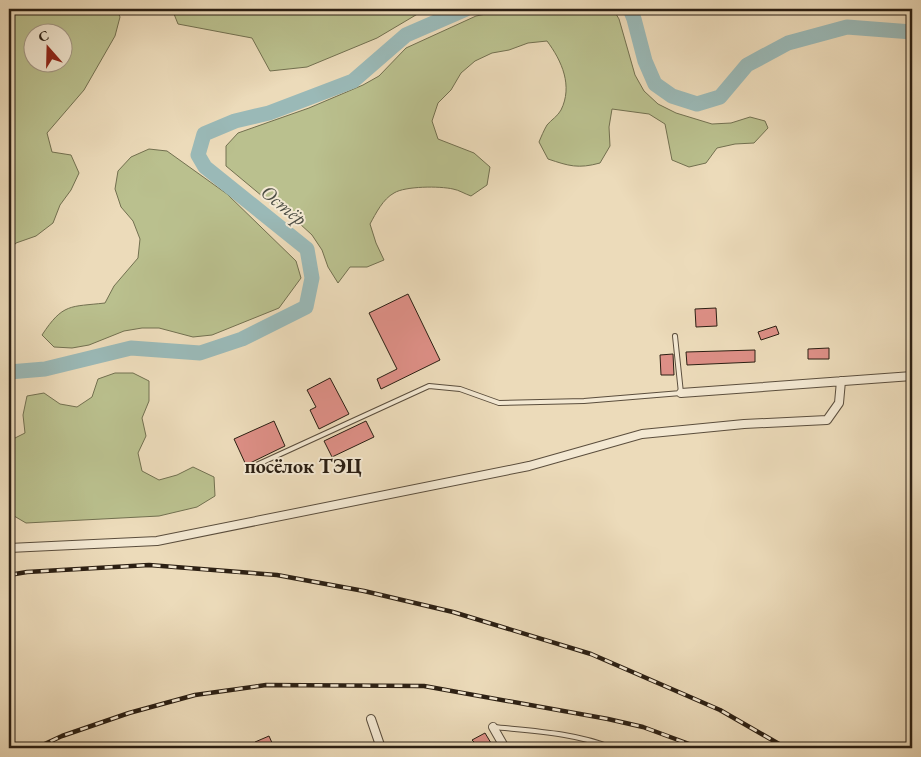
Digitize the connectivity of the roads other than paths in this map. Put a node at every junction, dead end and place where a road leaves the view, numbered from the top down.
1 (675, 336) dead end
2 (912, 376) edge
3 (841, 381) junction
4 (681, 393) junction
5 (252, 466) dead end
6 (9, 548) edge
7 (371, 719) dead end
8 (493, 727) joint
9 (381, 748) edge
10 (505, 748) edge
11 (612, 748) edge

1 - 4 lane
2 - 3 street
3 - 4 street
3 - 6 street
4 - 5 lane
7 - 9 street
8 - 10 street
8 - 11 lane

